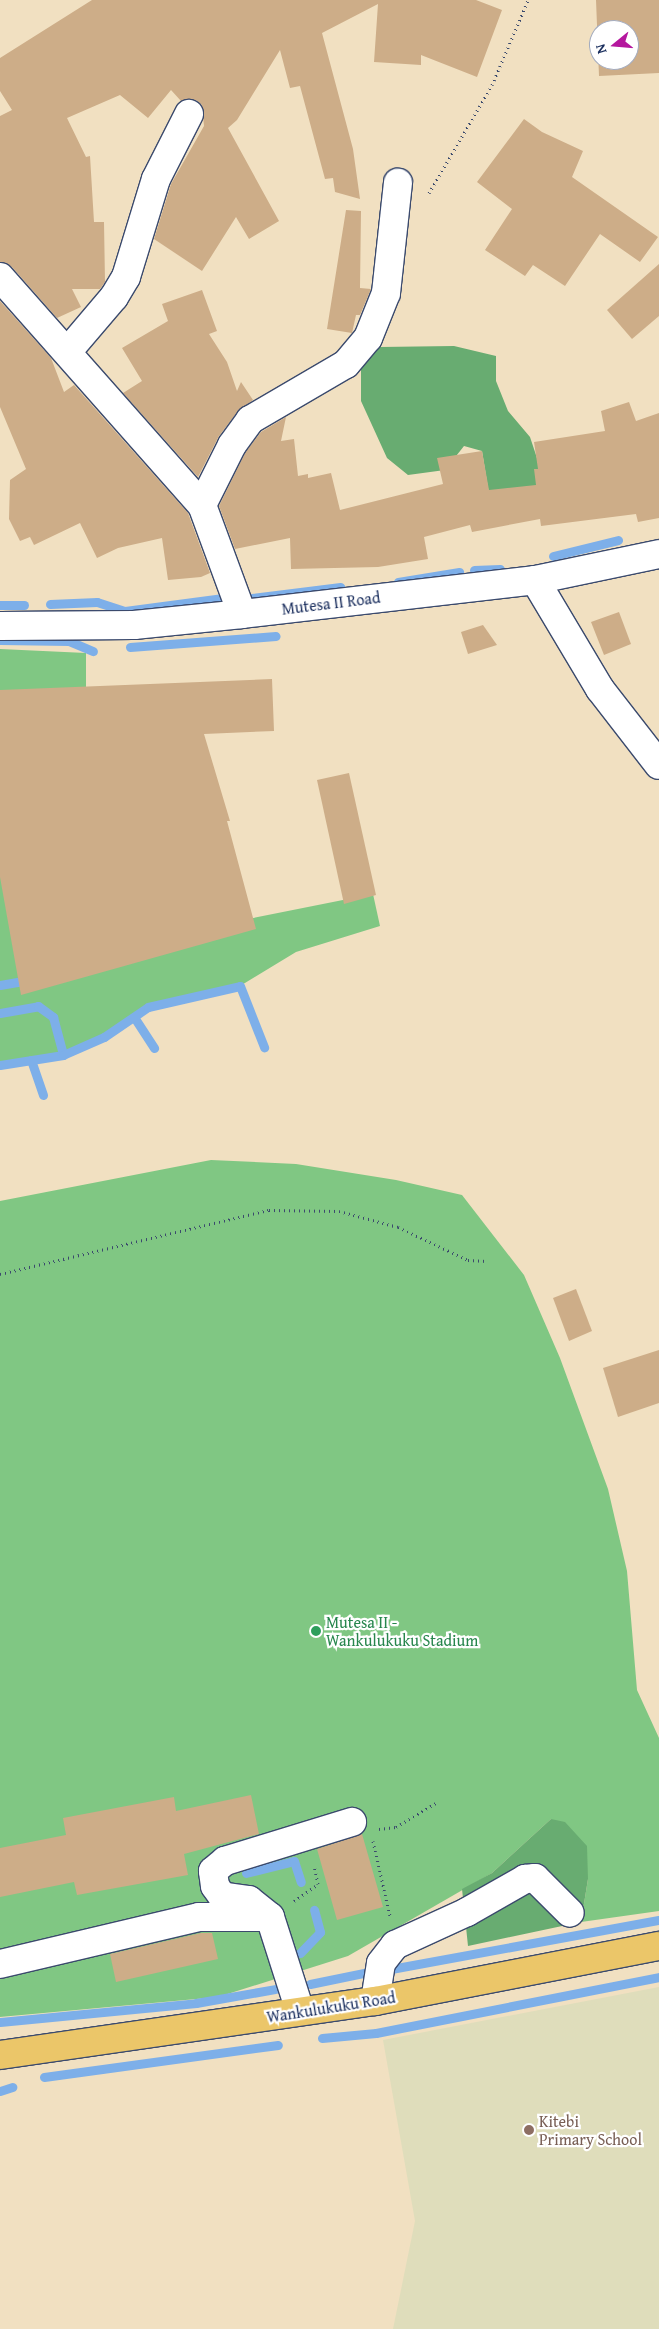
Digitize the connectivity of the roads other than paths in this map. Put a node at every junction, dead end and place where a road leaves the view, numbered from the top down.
1 (188, 114) dead end
2 (398, 183) dead end
3 (0, 277) edge
4 (68, 351) junction
5 (202, 505) junction
6 (659, 554) edge
7 (535, 580) junction
8 (242, 614) junction
9 (0, 626) edge
10 (659, 765) edge
11 (352, 1822) dead end
12 (570, 1913) dead end
13 (270, 1917) junction
14 (659, 1946) edge
15 (0, 1964) edge
16 (376, 2001) junction
17 (300, 2011) junction
18 (0, 2055) edge

1 - 4 street
2 - 5 street
3 - 4 street
4 - 5 street
5 - 8 street
6 - 7 street, Mutesa II Road
7 - 8 street, Mutesa II Road
7 - 10 street
8 - 9 street, Mutesa II Road
11 - 13 street
12 - 16 street
13 - 15 street
13 - 17 street
14 - 16 main road, Wankulukuku Road
16 - 17 main road, Wankulukuku Road
17 - 18 main road, Wankulukuku Road

